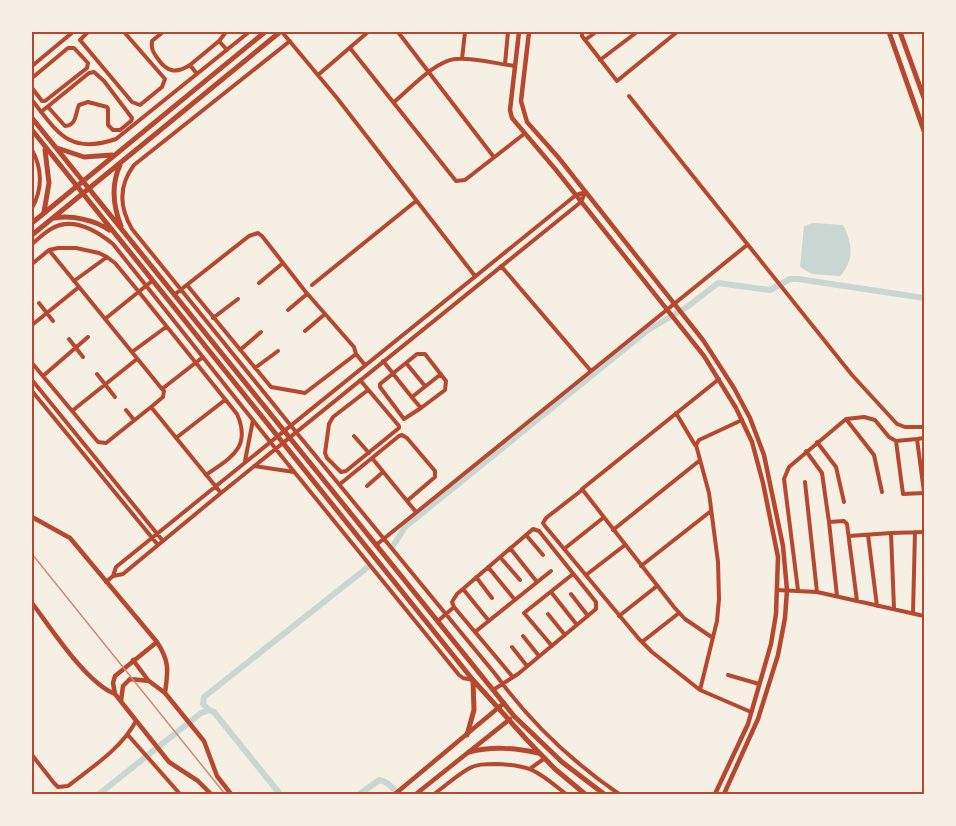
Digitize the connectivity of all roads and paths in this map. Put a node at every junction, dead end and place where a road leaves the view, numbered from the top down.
1 (73, 32) edge
2 (88, 32) edge
3 (124, 32) edge
4 (163, 32) edge
5 (226, 32) edge
6 (250, 32) edge
7 (265, 32) edge
8 (281, 32) edge
9 (369, 32) edge
10 (398, 32) edge
11 (465, 32) edge
12 (508, 32) edge
13 (519, 32) edge
14 (529, 32) edge
15 (582, 32) edge
16 (596, 32) edge
17 (637, 32) edge
18 (678, 32) edge
19 (889, 32) edge
20 (900, 32) edge
21 (257, 38) junction
22 (585, 40) junction
23 (219, 41) junction
24 (290, 41) junction
25 (350, 48) junction
26 (227, 50) junction
27 (462, 59) junction
28 (600, 60) junction
29 (505, 64) junction
30 (190, 65) junction
31 (32, 66) edge
32 (515, 66) junction
33 (429, 73) junction
34 (197, 74) junction
35 (318, 75) junction
36 (32, 78) edge
37 (32, 88) edge
38 (157, 92) junction
39 (629, 96) dead end
40 (149, 98) junction
41 (924, 98) edge
42 (32, 100) edge
43 (164, 101) junction
44 (394, 102) junction
45 (48, 107) junction
46 (156, 107) junction
47 (41, 112) junction
48 (32, 118) edge
49 (32, 130) edge
50 (924, 131) edge
51 (524, 134) junction
52 (44, 146) junction
53 (53, 146) junction
54 (32, 150) edge
55 (117, 153) junction
56 (493, 156) junction
57 (122, 161) junction
58 (83, 182) junction
59 (77, 187) junction
60 (89, 189) junction
61 (586, 192) junction
62 (83, 194) junction
63 (576, 195) junction
64 (416, 201) junction
65 (581, 202) junction
66 (32, 208) edge
67 (43, 213) junction
68 (53, 218) junction
69 (32, 223) edge
70 (122, 231) junction
71 (115, 234) junction
72 (32, 235) edge
73 (32, 244) edge
74 (747, 245) junction
75 (49, 250) junction
76 (107, 257) junction
77 (283, 263) junction
78 (32, 264) edge
79 (501, 266) junction
80 (475, 276) junction
81 (74, 281) junction
82 (152, 281) junction
83 (259, 284) dead end
84 (146, 285) junction
85 (187, 285) junction
86 (312, 285) dead end
87 (79, 287) junction
88 (181, 289) junction
89 (139, 292) junction
90 (307, 294) junction
91 (174, 295) junction
92 (238, 299) dead end
93 (39, 303) dead end
94 (675, 305) junction
95 (288, 310) dead end
96 (668, 311) junction
97 (47, 313) junction
98 (326, 314) junction
99 (213, 318) junction
100 (105, 319) junction
101 (53, 321) dead end
102 (32, 325) edge
103 (166, 327) junction
104 (261, 332) dead end
105 (304, 332) dead end
106 (88, 337) dead end
107 (69, 339) dead end
108 (76, 348) junction
109 (240, 350) junction
110 (278, 351) dead end
111 (132, 352) junction
112 (356, 354) junction
113 (83, 357) dead end
114 (203, 357) junction
115 (137, 358) junction
116 (383, 361) junction
117 (32, 363) edge
118 (195, 363) junction
119 (406, 363) junction
120 (365, 365) junction
121 (255, 368) junction
122 (591, 371) junction
123 (97, 374) dead end
124 (393, 374) junction
125 (441, 374) junction
126 (43, 376) junction
127 (719, 379) junction
128 (32, 380) edge
129 (360, 380) junction
130 (105, 384) junction
131 (425, 386) junction
132 (162, 388) junction
133 (368, 390) junction
134 (32, 391) edge
135 (115, 397) dead end
136 (412, 397) junction
137 (225, 400) junction
138 (151, 407) junction
139 (420, 408) junction
140 (126, 410) dead end
141 (72, 411) junction
142 (676, 413) junction
143 (846, 419) junction
144 (134, 420) junction
145 (252, 420) junction
146 (742, 420) junction
147 (291, 425) junction
148 (924, 427) edge
149 (284, 431) junction
150 (296, 432) junction
151 (277, 436) junction
152 (354, 436) dead end
153 (176, 438) junction
154 (289, 438) junction
155 (924, 438) edge
156 (917, 439) junction
157 (897, 441) junction
158 (270, 442) junction
159 (817, 442) junction
160 (282, 443) junction
161 (696, 445) junction
162 (276, 449) junction
163 (806, 451) junction
164 (370, 456) junction
165 (699, 461) junction
166 (245, 462) junction
167 (254, 466) junction
168 (294, 472) junction
169 (383, 472) junction
170 (206, 475) junction
171 (805, 482) dead end
172 (340, 484) junction
173 (215, 486) junction
174 (366, 486) dead end
175 (582, 489) junction
176 (882, 492) dead end
177 (924, 492) edge
178 (220, 493) junction
179 (408, 501) junction
180 (844, 502) dead end
181 (712, 510) junction
182 (416, 512) junction
183 (32, 517) edge
184 (604, 518) junction
185 (829, 522) junction
186 (614, 530) junction
187 (915, 532) junction
188 (924, 532) edge
189 (891, 533) junction
190 (157, 534) junction
191 (526, 535) junction
192 (868, 535) junction
193 (849, 536) junction
194 (152, 538) junction
195 (384, 539) junction
196 (163, 541) junction
197 (158, 545) junction
198 (625, 545) junction
199 (376, 546) junction
200 (510, 548) junction
201 (564, 549) junction
202 (543, 555) dead end
203 (500, 557) junction
204 (641, 566) junction
205 (488, 567) junction
206 (551, 571) dead end
207 (573, 574) junction
208 (586, 575) junction
209 (113, 576) junction
210 (476, 578) junction
211 (520, 580) dead end
212 (106, 582) junction
213 (537, 582) junction
214 (657, 586) junction
215 (463, 589) junction
216 (777, 590) junction
217 (787, 590) junction
218 (798, 590) junction
219 (551, 592) junction
220 (817, 592) junction
221 (571, 594) dead end
222 (837, 596) junction
223 (492, 598) dead end
224 (515, 600) junction
225 (856, 601) junction
226 (32, 603) edge
227 (877, 606) junction
228 (454, 607) junction
229 (894, 609) junction
230 (679, 613) junction
231 (912, 613) junction
232 (446, 614) junction
233 (548, 614) dead end
234 (588, 616) junction
235 (619, 616) junction
236 (924, 616) edge
237 (438, 621) junction
238 (489, 621) junction
239 (577, 625) junction
240 (475, 632) junction
241 (565, 635) junction
242 (523, 636) dead end
243 (713, 638) junction
244 (157, 642) junction
245 (642, 642) junction
246 (552, 646) junction
247 (512, 647) dead end
248 (539, 656) junction
249 (133, 660) junction
250 (527, 666) junction
251 (728, 675) dead end
252 (512, 676) junction
253 (473, 680) junction
254 (149, 681) junction
255 (502, 683) junction
256 (760, 685) junction
257 (493, 690) junction
258 (700, 690) junction
259 (165, 693) junction
260 (115, 694) junction
261 (121, 701) junction
262 (504, 703) junction
263 (497, 707) junction
264 (752, 712) junction
265 (514, 716) junction
266 (136, 721) junction
267 (508, 721) junction
268 (128, 735) junction
269 (467, 735) junction
270 (469, 752) junction
271 (540, 753) junction
272 (32, 755) edge
273 (545, 758) junction
274 (531, 768) junction
275 (180, 795) edge
276 (211, 795) edge
277 (231, 795) edge
278 (395, 795) edge
279 (416, 795) edge
280 (434, 795) edge
281 (566, 795) edge
282 (585, 795) edge
283 (604, 795) edge
284 (619, 795) edge
285 (715, 795) edge
286 (724, 795) edge

1 - 31 street
2 - 40 street
3 - 38 street
4 - 30 street
5 - 23 street
6 - 21 street
6 - 26 street
7 - 21 main road
8 - 24 street
8 - 57 main road
9 - 25 street
10 - 33 street
11 - 27 street
12 - 29 street
13 - 32 street
14 - 61 street
15 - 22 street
16 - 22 street
17 - 28 street
18 - 28 street
19 - 50 main road
20 - 41 main road
21 - 55 main road
22 - 28 street
23 - 26 street
23 - 30 street
24 - 35 street
24 - 88 street
25 - 35 street
25 - 44 street
26 - 34 street
27 - 29 street
27 - 33 street
29 - 32 street
30 - 34 street
32 - 51 street
33 - 44 street
33 - 56 street
34 - 43 street
35 - 64 street
36 - 37 street
38 - 40 street
38 - 43 street
39 - 74 street
40 - 46 street
42 - 47 street
43 - 46 street
44 - 56 street
45 - 45 street
45 - 47 street
46 - 47 street
48 - 53 main road
49 - 52 main road
51 - 56 street
51 - 63 street
52 - 59 main road
52 - 67 main road
53 - 55 main road
53 - 58 main road
54 - 66 street
55 - 58 main road
57 - 60 main road
57 - 70 main road
58 - 59 main road
58 - 60 main road
59 - 62 main road
59 - 67 main road
60 - 62 main road
60 - 70 main road
61 - 63 street
61 - 65 street
61 - 94 street
62 - 68 main road
62 - 71 main road
63 - 65 street
63 - 80 street
64 - 80 street
64 - 86 street
65 - 79 street
65 - 96 street
67 - 69 main road
68 - 71 main road
68 - 72 main road
70 - 91 main road
71 - 82 main road
73 - 84 street
74 - 94 street
74 - 148 street
75 - 76 street
75 - 78 street
75 - 81 street
76 - 81 street
76 - 89 street
77 - 83 street
77 - 85 street
77 - 90 street
79 - 116 street
79 - 122 street
80 - 120 street
81 - 87 street
82 - 84 street
82 - 151 main road
84 - 89 street
84 - 114 street
85 - 88 street
85 - 99 street
87 - 97 street
87 - 100 street
88 - 91 street
88 - 147 street
89 - 100 street
89 - 103 street
90 - 95 street
90 - 98 street
91 - 149 main road
92 - 99 street
93 - 97 street
94 - 96 street
94 - 217 street
96 - 122 street
96 - 127 street
97 - 101 street
97 - 102 street
98 - 105 street
98 - 112 street
99 - 109 street
100 - 111 street
103 - 111 street
103 - 118 street
104 - 109 street
106 - 108 street
107 - 108 street
108 - 113 street
108 - 126 street
109 - 121 street
110 - 121 street
111 - 115 street
112 - 120 street
112 - 121 street
114 - 118 street
114 - 145 street
115 - 130 street
115 - 132 street
116 - 124 street
116 - 129 street
117 - 126 street
118 - 132 street
118 - 137 street
119 - 124 street
119 - 125 street
119 - 131 street
120 - 147 street
122 - 182 street
123 - 130 street
124 - 136 street
124 - 139 street
125 - 131 street
125 - 139 street
126 - 141 street
127 - 142 street
127 - 146 street
128 - 190 street
129 - 133 street
129 - 150 street
130 - 135 street
130 - 141 street
131 - 136 street
132 - 138 street
133 - 164 street
133 - 164 street
134 - 194 street
136 - 139 street
137 - 153 street
137 - 170 street
138 - 144 street
138 - 153 street
140 - 144 street
141 - 144 street
142 - 161 street
142 - 175 street
143 - 157 street
143 - 159 street
143 - 176 street
145 - 158 street
145 - 166 street
146 - 161 street
146 - 216 street
147 - 149 street
147 - 150 street
149 - 151 street
149 - 154 main road
150 - 154 street
150 - 172 street
151 - 158 street
151 - 160 main road
152 - 164 street
153 - 170 street
154 - 160 street
154 - 199 main road
155 - 156 street
156 - 157 street
156 - 177 street
157 - 177 street
158 - 162 street
158 - 166 street
159 - 163 street
159 - 180 street
160 - 162 street
160 - 253 main road
161 - 165 street
162 - 167 street
162 - 168 street
163 - 185 street
163 - 218 street
164 - 169 street
164 - 172 street
164 - 179 street
165 - 181 street
165 - 186 street
166 - 173 street
167 - 168 street
167 - 178 street
168 - 253 street
169 - 174 street
169 - 179 street
170 - 173 street
171 - 220 street
172 - 195 street
173 - 178 street
173 - 190 street
175 - 184 street
175 - 201 street
178 - 196 street
179 - 182 street
181 - 204 street
181 - 243 street
182 - 195 street
183 - 212 street
184 - 186 street
184 - 201 street
185 - 193 street
185 - 222 street
186 - 198 street
187 - 188 street
187 - 189 street
187 - 231 street
189 - 192 street
189 - 229 street
190 - 194 street
190 - 196 street
191 - 200 street
191 - 202 street
191 - 207 street
192 - 193 street
192 - 227 street
193 - 225 street
194 - 197 street
194 - 209 street
195 - 199 street
195 - 232 street
196 - 197 street
197 - 209 street
198 - 204 street
198 - 208 street
199 - 237 main road
200 - 203 street
200 - 213 street
201 - 208 street
203 - 205 street
203 - 211 street
204 - 214 street
205 - 210 street
205 - 224 street
206 - 213 street
207 - 219 street
207 - 234 street
208 - 235 street
209 - 212 street
210 - 215 street
210 - 223 street
212 - 244 street
213 - 224 street
214 - 230 street
214 - 235 street
215 - 228 street
215 - 238 street
216 - 217 street
216 - 256 street
217 - 218 street
217 - 286 street
218 - 220 street
219 - 239 street
219 - 246 street
220 - 222 street
221 - 234 street
222 - 225 street
224 - 238 street
225 - 227 street
226 - 260 street
227 - 229 street
228 - 232 street
228 - 240 street
229 - 231 street
230 - 243 street
230 - 245 street
231 - 236 street
232 - 237 street
232 - 255 street
233 - 241 street
234 - 239 street
235 - 245 street
237 - 257 main road
238 - 240 street
239 - 241 street
240 - 252 street
241 - 246 street
242 - 248 street
243 - 258 street
244 - 249 street
244 - 259 street
245 - 258 street
246 - 248 street
247 - 250 street
248 - 250 street
249 - 254 street
249 - 260 street
250 - 252 street
251 - 256 street
252 - 255 street
253 - 263 main road
253 - 269 main road
254 - 259 street
254 - 261 street
255 - 257 street
255 - 284 street
256 - 264 street
257 - 262 main road
258 - 264 street
259 - 277 street
260 - 261 street
261 - 266 street
262 - 263 street
262 - 265 main road
263 - 267 main road
263 - 269 street
264 - 285 street
265 - 267 street
265 - 283 main road
266 - 268 street
266 - 276 street
267 - 270 street
267 - 271 main road
268 - 272 street
268 - 275 street
269 - 278 street
270 - 271 main road
270 - 279 street
271 - 273 main road
273 - 274 street
273 - 282 main road
274 - 280 street
274 - 281 street

